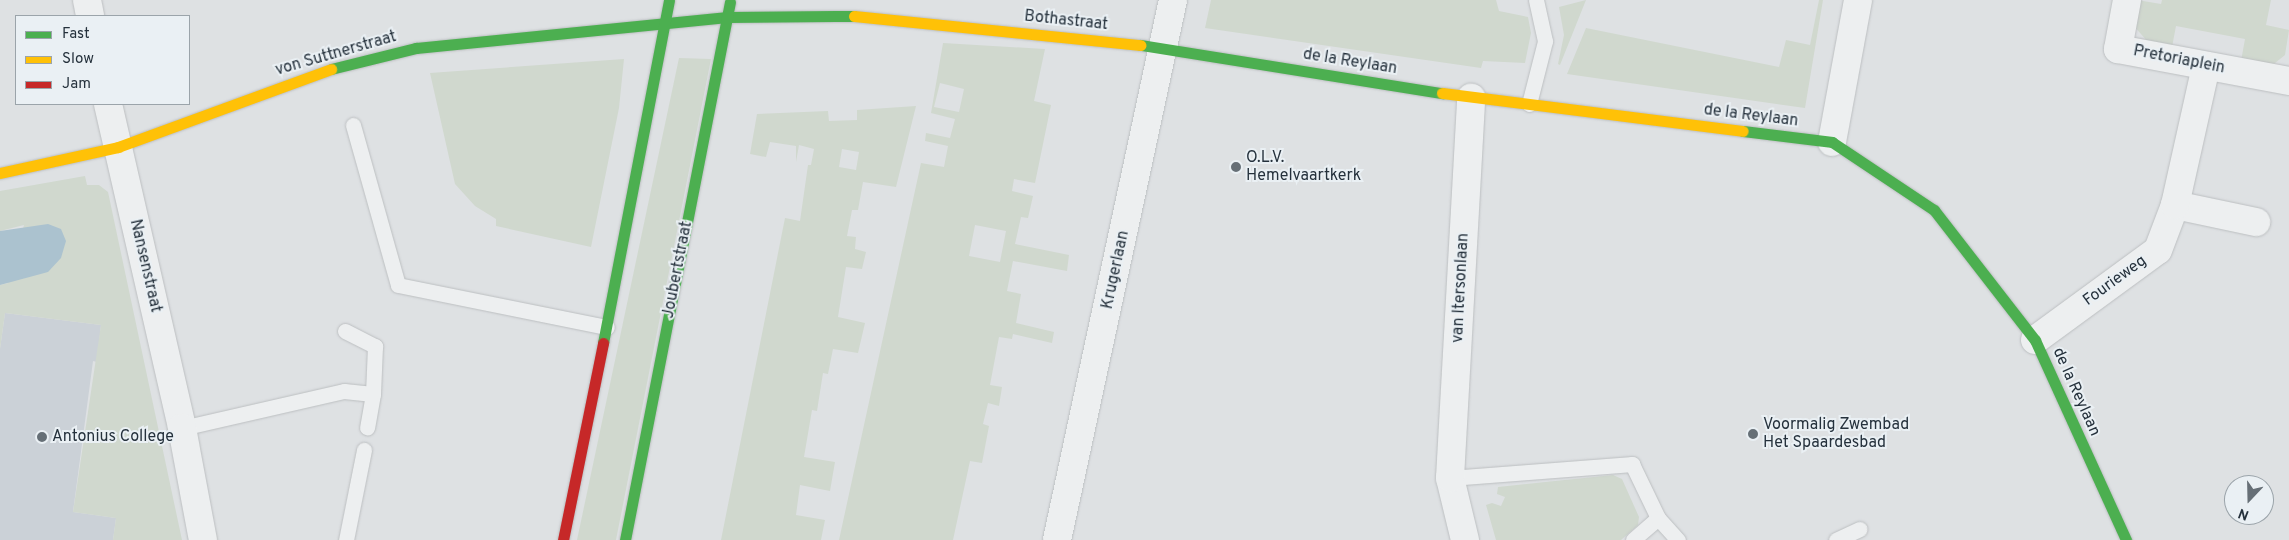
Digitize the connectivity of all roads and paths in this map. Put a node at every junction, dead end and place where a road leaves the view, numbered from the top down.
1 (87, 0) edge
2 (669, 0) edge
3 (731, 0) edge
4 (1173, 0) edge
5 (1536, 0) edge
6 (1858, 0) edge
7 (2127, 0) edge
8 (90, 15) edge
9 (727, 17) junction
10 (664, 25) junction
11 (1165, 48) junction
12 (2206, 66) junction
13 (2289, 81) edge
14 (1471, 98) junction
15 (1529, 104) junction
16 (108, 105) edge
17 (352, 125) dead end
18 (1832, 142) junction
19 (118, 147) junction
20 (0, 173) edge
21 (2175, 205) junction
22 (2256, 222) dead end
23 (607, 327) junction
24 (345, 332) dead end
25 (2035, 340) junction
26 (373, 394) junction
27 (182, 428) junction
28 (367, 428) dead end
29 (364, 450) dead end
30 (1450, 478) junction
31 (1658, 518) junction
32 (1860, 529) dead end
33 (203, 540) edge
34 (346, 540) edge
35 (564, 540) edge
36 (625, 540) edge
37 (1057, 540) edge
38 (1465, 540) edge
39 (1633, 540) edge
40 (1678, 540) edge
41 (1836, 540) edge
42 (2126, 540) edge

1 - 8 street
2 - 10 street
3 - 9 street, Joubertstraat
4 - 11 street, Krugerlaan
5 - 15 lane
6 - 18 street
7 - 12 street, Pretoriaplein
9 - 10 street, Bothastraat
9 - 11 street, Bothastraat
9 - 36 street, Joubertstraat
10 - 19 street, von Suttnerstraat
10 - 23 street
11 - 14 street, de la Reylaan
11 - 37 street, Krugerlaan
12 - 13 street, Pretoriaplein
12 - 21 street, Fourieweg
14 - 15 street, de la Reylaan
14 - 30 street, van Itersonlaan
15 - 18 street, de la Reylaan
16 - 19 street, Nansenstraat
17 - 23 lane
18 - 25 street, de la Reylaan
19 - 20 street, von Suttnerstraat
19 - 27 street, Nansenstraat
21 - 22 street
21 - 25 street, Fourieweg
23 - 35 street
24 - 26 lane
25 - 42 street, de la Reylaan
26 - 27 lane
26 - 28 lane
27 - 33 street, Nansenstraat
29 - 34 lane
30 - 31 lane
30 - 38 street, van Itersonlaan
31 - 39 lane
31 - 40 lane
32 - 41 lane

